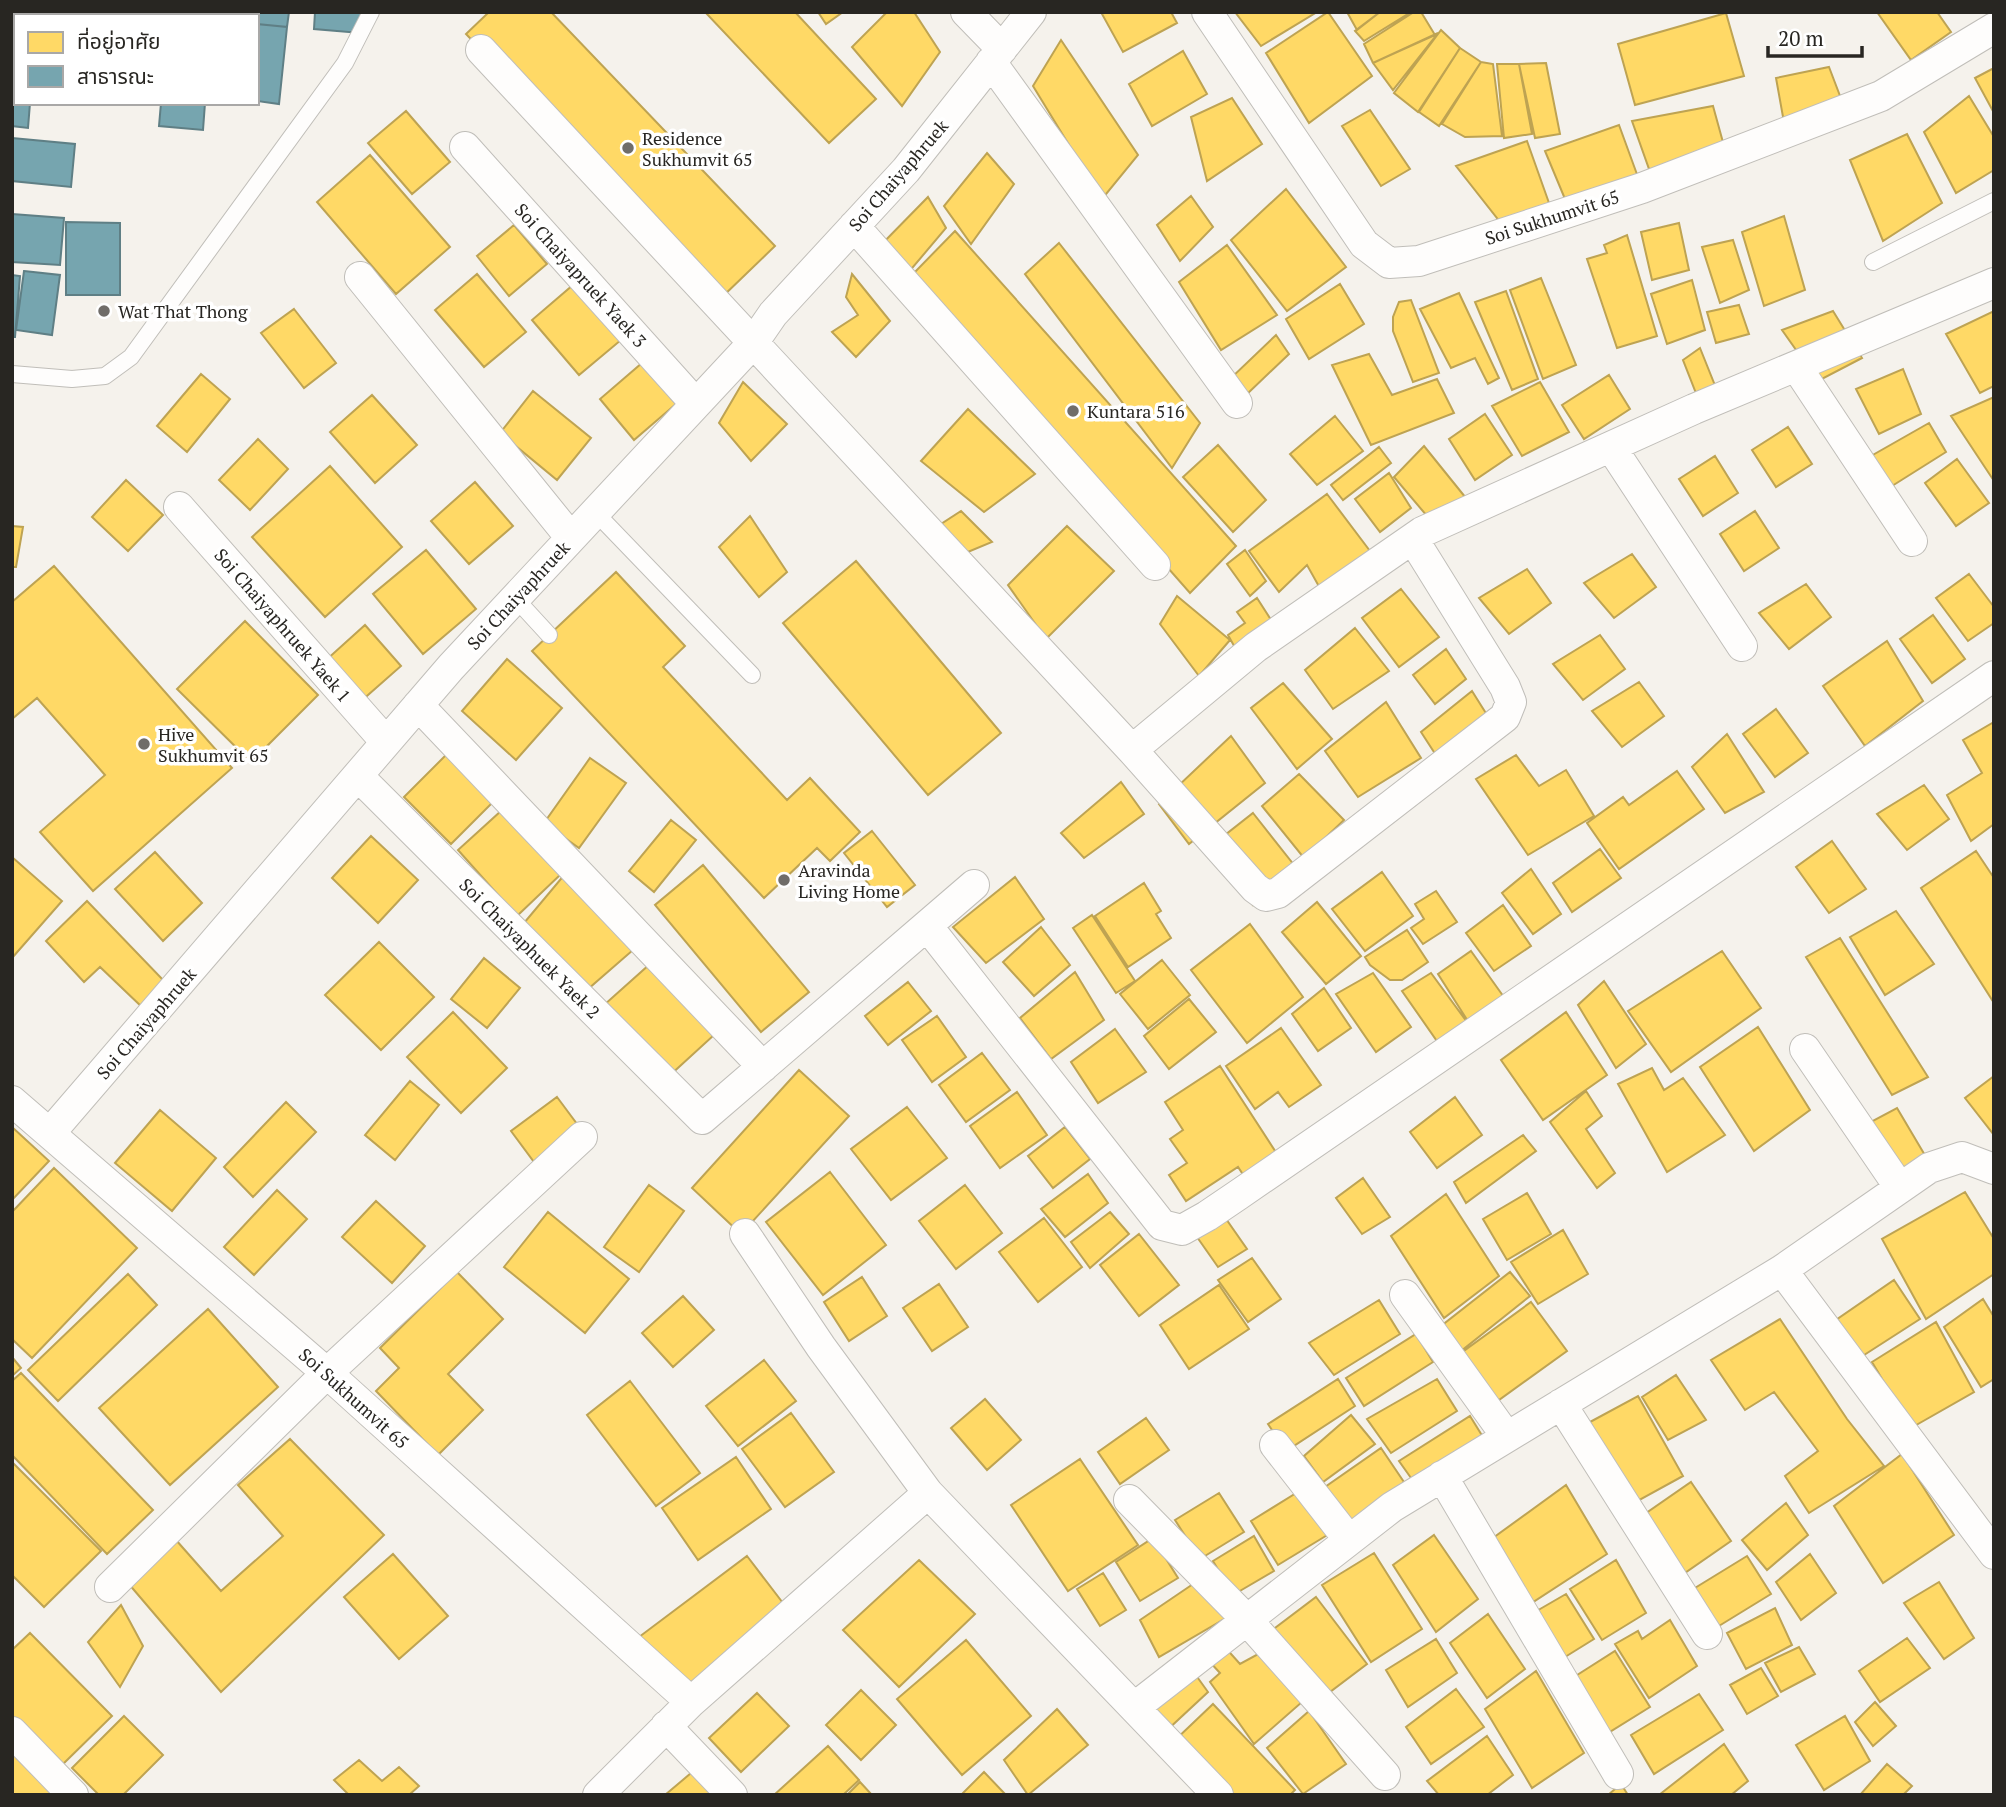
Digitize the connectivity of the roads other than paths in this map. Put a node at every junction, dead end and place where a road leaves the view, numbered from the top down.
1 (371, 12) edge
2 (966, 12) edge
3 (1031, 12) edge
4 (1207, 12) edge
5 (1994, 28) edge
6 (481, 50) dead end
7 (996, 56) junction
8 (465, 147) dead end
9 (1994, 201) edge
10 (854, 226) junction
11 (1873, 262) dead end
12 (360, 277) dead end
13 (1994, 283) edge
14 (753, 342) junction
15 (1796, 366) junction
16 (12, 374) edge
17 (1237, 403) dead end
18 (696, 404) junction
19 (1611, 447) junction
20 (179, 507) dead end
21 (596, 512) junction
22 (571, 538) junction
23 (1413, 539) junction
24 (1912, 541) dead end
25 (1155, 565) dead end
26 (515, 598) junction
27 (549, 635) dead end
28 (1742, 646) dead end
29 (752, 675) dead end
30 (1994, 676) edge
31 (418, 705) junction
32 (386, 742) junction
33 (1132, 750) junction
34 (358, 776) junction
35 (974, 885) dead end
36 (928, 927) junction
37 (1805, 1049) dead end
38 (763, 1067) junction
39 (12, 1101) edge
40 (50, 1133) junction
41 (582, 1137) dead end
42 (1994, 1169) edge
43 (1900, 1188) junction
44 (745, 1234) dead end
45 (1782, 1270) junction
46 (1405, 1295) dead end
47 (327, 1373) junction
48 (1561, 1404) junction
49 (1507, 1437) junction
50 (1275, 1445) dead end
51 (1442, 1476) junction
52 (928, 1493) junction
53 (1129, 1500) dead end
54 (1349, 1540) junction
55 (1994, 1554) edge
56 (110, 1587) dead end
57 (1247, 1620) junction
58 (1707, 1634) dead end
59 (691, 1702) junction
60 (1135, 1707) junction
61 (666, 1726) junction
62 (12, 1732) edge
63 (1618, 1774) dead end
64 (1385, 1775) dead end
65 (73, 1795) edge
66 (598, 1795) edge
67 (732, 1795) edge
68 (1218, 1795) edge

1 - 16 lane
2 - 7 street
3 - 7 street
4 - 5 street, Soi Sukhumvit 65
6 - 14 street
7 - 10 street, Soi Chaiyaphruek
7 - 17 street
8 - 18 street, Soi Chaiyapruek Yaek 3
9 - 11 lane
10 - 14 street, Soi Chaiyaphruek
10 - 25 street
12 - 22 street
13 - 15 street
14 - 18 street, Soi Chaiyaphruek
14 - 33 street
15 - 19 street
15 - 24 street
18 - 21 street, Soi Chaiyaphruek
19 - 23 street
19 - 28 street
20 - 32 street, Soi Chaiyaphruek Yaek 1
21 - 22 street, Soi Chaiyaphruek
21 - 29 lane
22 - 26 street, Soi Chaiyaphruek
23 - 33 street
23 - 33 street
26 - 27 lane
26 - 31 street, Soi Chaiyaphruek
30 - 36 street
31 - 32 street, Soi Chaiyaphruek
31 - 38 street
32 - 34 street, Soi Chaiyaphruek
34 - 38 street, Soi Chaiyaphuek Yaek 2
34 - 40 street, Soi Chaiyaphruek
35 - 36 street
36 - 38 street
37 - 43 street
39 - 40 street, Soi Sukhumvit 65
40 - 47 street, Soi Sukhumvit 65
41 - 47 street
42 - 43 street
43 - 45 street
44 - 52 street
45 - 48 street
45 - 55 street
46 - 49 street
47 - 56 street
47 - 59 street, Soi Sukhumvit 65
48 - 49 street
48 - 58 street
49 - 51 street
50 - 54 street
51 - 54 street
51 - 63 street
52 - 59 street
52 - 60 street
53 - 57 street
54 - 57 street
57 - 60 street
57 - 64 street
59 - 61 street
60 - 68 street
61 - 66 street
61 - 67 street
62 - 65 street

